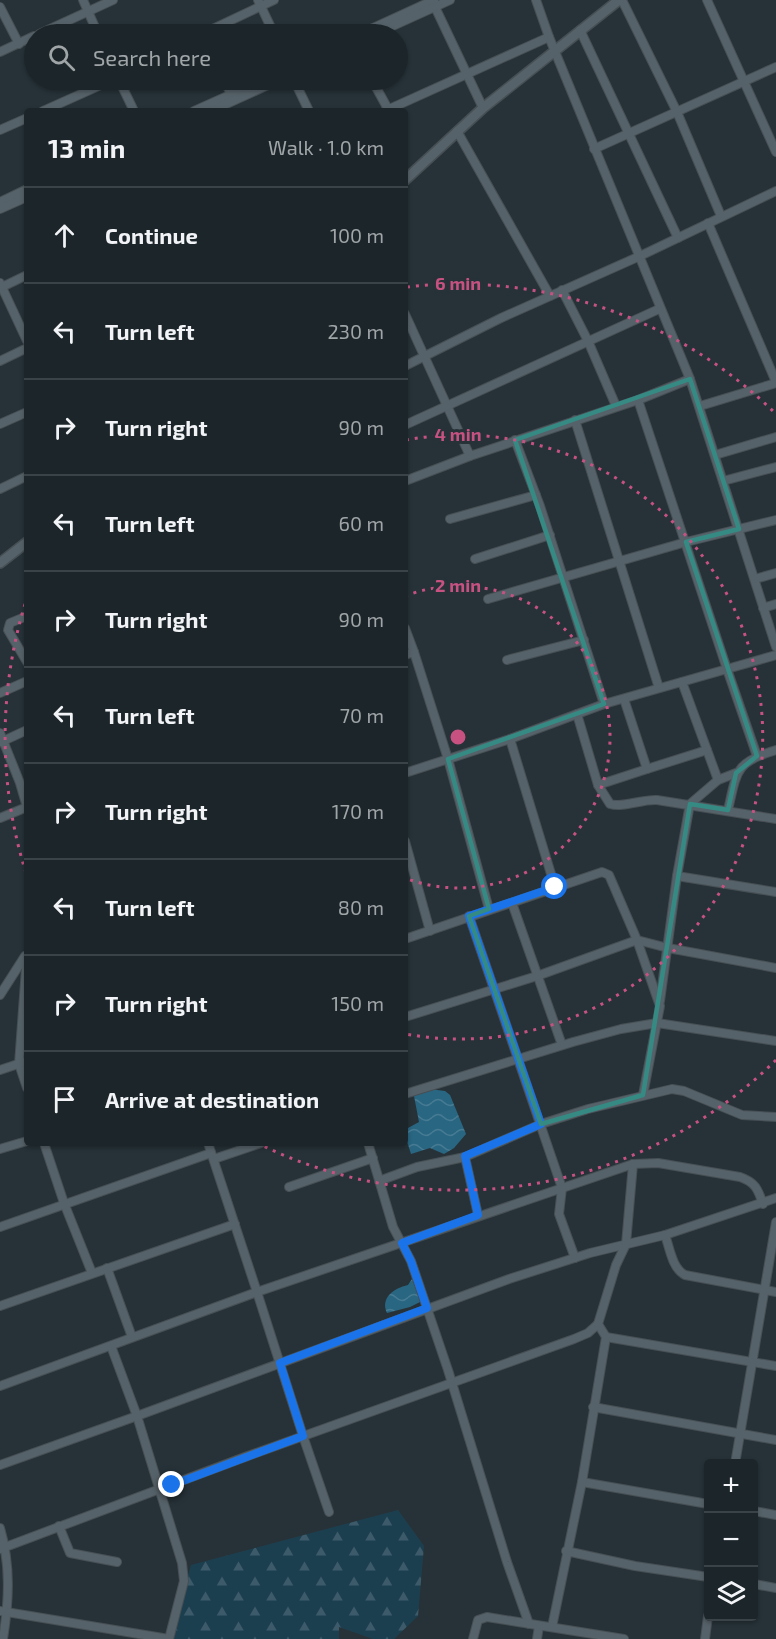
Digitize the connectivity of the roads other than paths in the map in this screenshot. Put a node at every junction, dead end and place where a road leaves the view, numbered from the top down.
1 (82, 0) edge
2 (112, 0) edge
3 (274, 0) edge
4 (450, 0) edge
5 (536, 0) edge
6 (620, 0) edge
7 (707, 0) edge
8 (433, 2) edge
9 (259, 3) edge
10 (0, 7) edge
11 (88, 12) junction
12 (61, 24) edge
13 (93, 24) edge
14 (222, 24) edge
15 (269, 24) edge
16 (383, 24) edge
17 (393, 24) edge
18 (580, 30) junction
19 (549, 37) junction
20 (24, 42) edge
21 (19, 44) junction
22 (554, 49) junction
23 (0, 52) edge
24 (776, 67) edge
25 (467, 74) junction
26 (745, 81) junction
27 (90, 90) edge
28 (124, 90) edge
29 (229, 90) edge
30 (240, 90) edge
31 (257, 90) edge
32 (299, 90) edge
33 (377, 90) edge
34 (231, 94) junction
35 (50, 108) edge
36 (133, 108) edge
37 (201, 108) edge
38 (218, 108) edge
39 (308, 108) edge
40 (386, 108) edge
41 (391, 108) edge
42 (483, 108) junction
43 (677, 112) junction
44 (24, 119) edge
45 (0, 130) edge
46 (457, 132) junction
47 (628, 133) junction
48 (594, 149) junction
49 (776, 152) edge
50 (408, 177) edge
51 (24, 190) edge
52 (776, 191) edge
53 (24, 197) edge
54 (0, 202) edge
55 (0, 209) edge
56 (721, 216) junction
57 (708, 223) junction
58 (678, 238) junction
59 (640, 256) junction
60 (24, 276) edge
61 (1, 286) edge
62 (562, 290) junction
63 (550, 296) junction
64 (659, 309) junction
65 (408, 321) edge
66 (24, 335) edge
67 (588, 341) junction
68 (24, 349) edge
69 (424, 357) junction
70 (0, 361) edge
71 (408, 365) edge
72 (690, 379) junction
73 (776, 382) edge
74 (638, 400) junction
75 (448, 406) junction
76 (616, 406) junction
77 (699, 406) junction
78 (24, 413) edge
79 (575, 420) junction
80 (0, 424) edge
81 (408, 424) edge
82 (776, 437) edge
83 (516, 440) junction
84 (715, 455) junction
85 (470, 456) junction
86 (776, 467) edge
87 (24, 477) edge
88 (408, 480) edge
89 (723, 481) junction
90 (0, 489) edge
91 (536, 495) junction
92 (450, 519) dead end
93 (776, 520) edge
94 (739, 529) junction
95 (550, 535) junction
96 (686, 542) junction
97 (24, 544) edge
98 (475, 559) dead end
99 (620, 561) junction
100 (0, 563) edge
101 (776, 573) edge
102 (564, 578) junction
103 (755, 579) junction
104 (488, 599) dead end
105 (776, 604) edge
106 (764, 608) junction
107 (24, 617) edge
108 (408, 636) edge
109 (584, 640) junction
110 (776, 647) edge
111 (414, 652) junction
112 (408, 654) edge
113 (776, 655) edge
114 (24, 657) edge
115 (507, 660) dead end
116 (727, 669) junction
117 (24, 682) edge
118 (682, 682) junction
119 (659, 688) junction
120 (0, 693) edge
121 (624, 699) junction
122 (604, 704) junction
123 (577, 714) junction
124 (24, 731) edge
125 (1, 739) edge
126 (510, 739) junction
127 (707, 750) junction
128 (776, 750) edge
129 (757, 756) junction
130 (448, 759) junction
131 (647, 769) junction
132 (408, 772) edge
133 (736, 773) junction
134 (718, 780) junction
135 (598, 785) junction
136 (24, 797) edge
137 (690, 804) junction
138 (24, 808) edge
139 (728, 810) junction
140 (0, 818) edge
141 (776, 819) edge
142 (408, 852) edge
143 (677, 876) junction
144 (555, 887) junction
145 (776, 892) edge
146 (512, 903) junction
147 (489, 909) junction
148 (469, 916) junction
149 (430, 931) junction
150 (408, 938) edge
151 (638, 940) junction
152 (668, 948) junction
153 (24, 959) edge
154 (776, 968) edge
155 (537, 976) junction
156 (494, 989) junction
157 (0, 995) edge
158 (660, 1002) junction
159 (408, 1016) edge
160 (657, 1023) junction
161 (24, 1036) edge
162 (776, 1041) edge
163 (562, 1045) junction
164 (518, 1059) junction
165 (23, 1063) edge
166 (0, 1070) edge
167 (408, 1093) edge
168 (643, 1095) junction
169 (776, 1117) edge
170 (541, 1124) junction
171 (24, 1142) edge
172 (46, 1146) edge
173 (209, 1146) edge
174 (250, 1146) edge
175 (370, 1146) edge
176 (0, 1149) edge
177 (212, 1156) junction
178 (465, 1156) junction
179 (373, 1158) junction
180 (633, 1164) junction
181 (380, 1181) junction
182 (289, 1187) dead end
183 (562, 1188) junction
184 (776, 1198) edge
185 (64, 1203) junction
186 (763, 1204) junction
187 (478, 1215) junction
188 (776, 1221) edge
189 (234, 1224) junction
190 (0, 1227) edge
191 (665, 1235) junction
192 (402, 1243) junction
193 (626, 1244) junction
194 (575, 1258) junction
195 (107, 1268) junction
196 (92, 1273) junction
197 (765, 1291) junction
198 (257, 1292) junction
199 (776, 1292) edge
200 (0, 1306) edge
201 (427, 1308) junction
202 (598, 1324) junction
203 (132, 1337) junction
204 (606, 1337) junction
205 (111, 1346) junction
206 (753, 1362) junction
207 (280, 1363) junction
208 (776, 1366) edge
209 (451, 1383) junction
210 (0, 1386) edge
211 (593, 1407) junction
212 (137, 1416) junction
213 (740, 1433) junction
214 (303, 1436) junction
215 (776, 1440) edge
216 (736, 1459) edge
217 (0, 1465) edge
218 (582, 1482) junction
219 (161, 1489) junction
220 (704, 1503) edge
221 (329, 1512) dead end
222 (758, 1513) edge
223 (776, 1515) edge
224 (59, 1527) junction
225 (0, 1528) edge
226 (3, 1548) edge
227 (566, 1551) junction
228 (117, 1562) dead end
229 (704, 1576) edge
230 (758, 1585) edge
231 (776, 1588) edge
232 (4, 1611) edge
233 (707, 1621) edge
234 (529, 1624) junction
235 (539, 1626) junction
236 (552, 1627) junction
237 (155, 1638) edge
238 (606, 1638) edge
239 (3, 1639) edge
240 (169, 1639) edge
241 (473, 1639) edge
242 (537, 1639) edge
243 (624, 1639) edge
244 (705, 1639) edge

1 - 11 street
2 - 11 street
3 - 9 street
4 - 8 street
5 - 19 street
6 - 18 street
6 - 43 street
7 - 26 street
8 - 16 street
8 - 17 street
8 - 25 street
9 - 14 street
9 - 15 street
10 - 21 street
11 - 12 street
11 - 13 street
18 - 22 street
18 - 47 street
19 - 22 street
19 - 25 street
20 - 21 street
21 - 23 street
22 - 42 street
22 - 48 street
24 - 26 street
25 - 41 street
25 - 42 street
26 - 43 street
26 - 49 street
27 - 35 street
28 - 36 street
29 - 34 street
30 - 34 street
31 - 38 street
32 - 39 street
33 - 40 street
34 - 37 street
42 - 46 street
43 - 47 street
43 - 56 street
44 - 45 street
46 - 50 street
46 - 63 street
47 - 48 street
47 - 58 street
48 - 59 street
51 - 54 street
52 - 56 street
53 - 55 street
56 - 57 street
57 - 58 street
57 - 73 street
58 - 59 street
59 - 62 street
59 - 64 street
60 - 61 street
61 - 66 street
62 - 63 street
62 - 67 street
63 - 69 street
64 - 67 street
64 - 72 street
65 - 69 street
67 - 75 street
67 - 76 street
68 - 70 street
69 - 71 street
69 - 75 street
72 - 74 street
72 - 77 street
73 - 77 street
74 - 76 street
74 - 96 street
75 - 81 street
75 - 85 street
76 - 79 street
77 - 84 street
78 - 80 street
79 - 83 street
79 - 99 street
82 - 84 street
83 - 85 street
83 - 91 street
84 - 89 street
85 - 88 street
86 - 89 street
87 - 90 street
89 - 94 street
91 - 92 street
91 - 95 street
93 - 94 street
94 - 96 street
94 - 103 street
95 - 98 street
95 - 102 street
96 - 99 street
96 - 116 street
97 - 100 street
99 - 102 street
99 - 119 street
101 - 103 street
102 - 104 street
102 - 109 street
103 - 106 street
105 - 106 street
106 - 110 street
107 - 114 street
108 - 111 street
109 - 115 street
109 - 122 street
111 - 112 street
111 - 130 street
113 - 116 street
116 - 118 street
116 - 129 street
117 - 120 street
118 - 119 street
118 - 127 street
119 - 121 street
121 - 122 street
121 - 131 street
122 - 123 street
123 - 126 street
123 - 135 street
124 - 125 street
125 - 136 street
126 - 130 street
126 - 144 street
127 - 131 street
127 - 134 street
128 - 129 street
129 - 133 street
130 - 132 street
130 - 147 street
131 - 135 street
133 - 134 street
133 - 139 street
134 - 137 street
135 - 137 street
137 - 139 street
137 - 143 street
138 - 140 street
139 - 141 street
142 - 149 street
143 - 145 street
143 - 152 street
144 - 146 street
144 - 151 street
146 - 147 street
146 - 155 street
147 - 148 street
148 - 149 street
148 - 156 street
149 - 150 street
151 - 152 street
151 - 155 street
151 - 158 street
152 - 154 street
152 - 158 street
153 - 157 street
155 - 156 street
155 - 163 street
156 - 159 street
156 - 164 street
158 - 160 street
160 - 162 street
160 - 163 street
160 - 168 street
161 - 165 street
163 - 164 street
164 - 167 street
164 - 170 street
165 - 166 street
168 - 169 street
168 - 170 street
170 - 178 street
170 - 183 street
171 - 176 street
172 - 185 street
173 - 177 street
174 - 177 street
175 - 179 street
177 - 185 street
177 - 189 street
178 - 181 street
178 - 187 street
179 - 181 street
179 - 182 street
180 - 183 street
180 - 186 street
180 - 193 street
181 - 192 street
183 - 187 street
183 - 194 street
184 - 186 street
185 - 190 street
185 - 196 street
186 - 191 street
187 - 192 street
188 - 197 street
189 - 195 street
189 - 198 street
191 - 193 street
191 - 197 street
192 - 198 street
192 - 201 street
193 - 194 street
193 - 202 street
194 - 201 street
195 - 196 street
195 - 203 street
196 - 200 street
197 - 199 street
197 - 206 street
198 - 203 street
198 - 207 street
201 - 207 street
201 - 209 street
202 - 204 street
202 - 209 street
203 - 205 street
204 - 206 street
204 - 211 street
205 - 210 street
205 - 212 street
206 - 208 street
206 - 213 street
207 - 212 street
207 - 214 street
209 - 214 street
209 - 234 street
211 - 213 street
211 - 218 street
212 - 217 street
212 - 219 street
213 - 215 street
213 - 216 street
214 - 219 street
214 - 221 street
218 - 220 street
218 - 227 street
219 - 224 street
219 - 240 street
222 - 223 street
224 - 226 street
224 - 228 street
225 - 226 street
226 - 232 street
227 - 229 street
227 - 236 street
230 - 231 street
232 - 237 street
232 - 239 street
233 - 244 street
234 - 235 street
234 - 241 street
235 - 236 street
235 - 242 street
236 - 238 street
237 - 240 street
238 - 243 street

